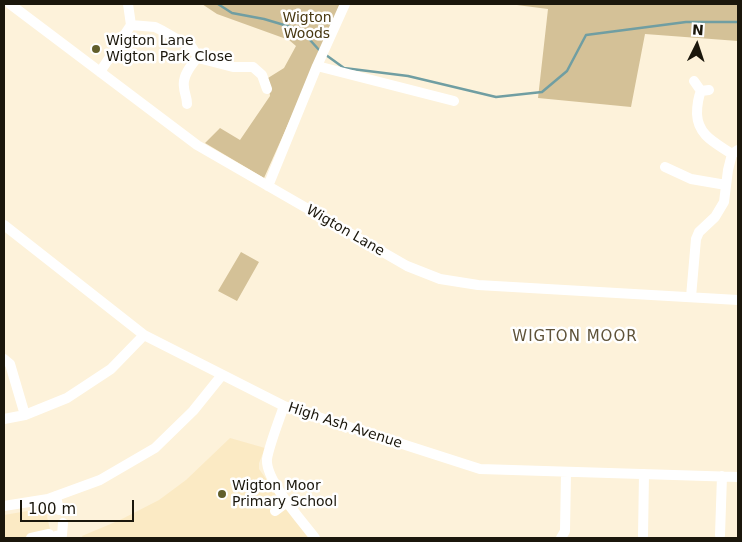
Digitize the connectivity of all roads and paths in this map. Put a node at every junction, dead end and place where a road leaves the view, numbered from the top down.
1 (10, 4) edge
2 (128, 4) edge
3 (345, 4) edge
4 (131, 25) junction
5 (198, 57) junction
6 (317, 66) junction
7 (100, 72) junction
8 (694, 81) dead end
9 (267, 89) dead end
10 (454, 102) dead end
11 (187, 104) dead end
12 (735, 152) edge
13 (665, 167) dead end
14 (726, 185) junction
15 (268, 186) junction
16 (4, 225) edge
17 (691, 297) junction
18 (738, 300) edge
19 (144, 335) junction
20 (4, 359) edge
21 (222, 375) junction
22 (284, 406) junction
23 (25, 415) junction
24 (4, 419) edge
25 (566, 473) junction
26 (644, 474) junction
27 (722, 476) junction
28 (738, 477) edge
29 (56, 496) junction
30 (287, 502) junction
31 (4, 506) edge
32 (59, 510) dead end
33 (274, 511) dead end
34 (63, 523) dead end
35 (720, 535) dead end
36 (643, 536) dead end
37 (31, 538) edge
38 (315, 538) edge
39 (561, 538) edge

1 - 7 street, Wigton Lane
2 - 4 street
3 - 6 street
4 - 5 street
4 - 7 street
5 - 9 street
5 - 11 street
6 - 10 street
6 - 15 street
7 - 15 street, Wigton Lane
8 - 12 street
12 - 14 street
13 - 14 street
14 - 17 street
15 - 17 street, Wigton Lane
16 - 19 street, High Ash Avenue
17 - 18 street, Wigton Lane
19 - 21 street, High Ash Avenue
19 - 23 street
20 - 23 street
21 - 22 street, High Ash Avenue
21 - 29 street
22 - 25 street, High Ash Avenue
22 - 30 street
23 - 24 street
25 - 26 street, High Ash Avenue
25 - 39 street
26 - 27 street, High Ash Avenue
26 - 36 street
27 - 28 street, High Ash Avenue
27 - 35 street
29 - 31 street
29 - 32 street
30 - 33 street
30 - 38 street
34 - 37 street

